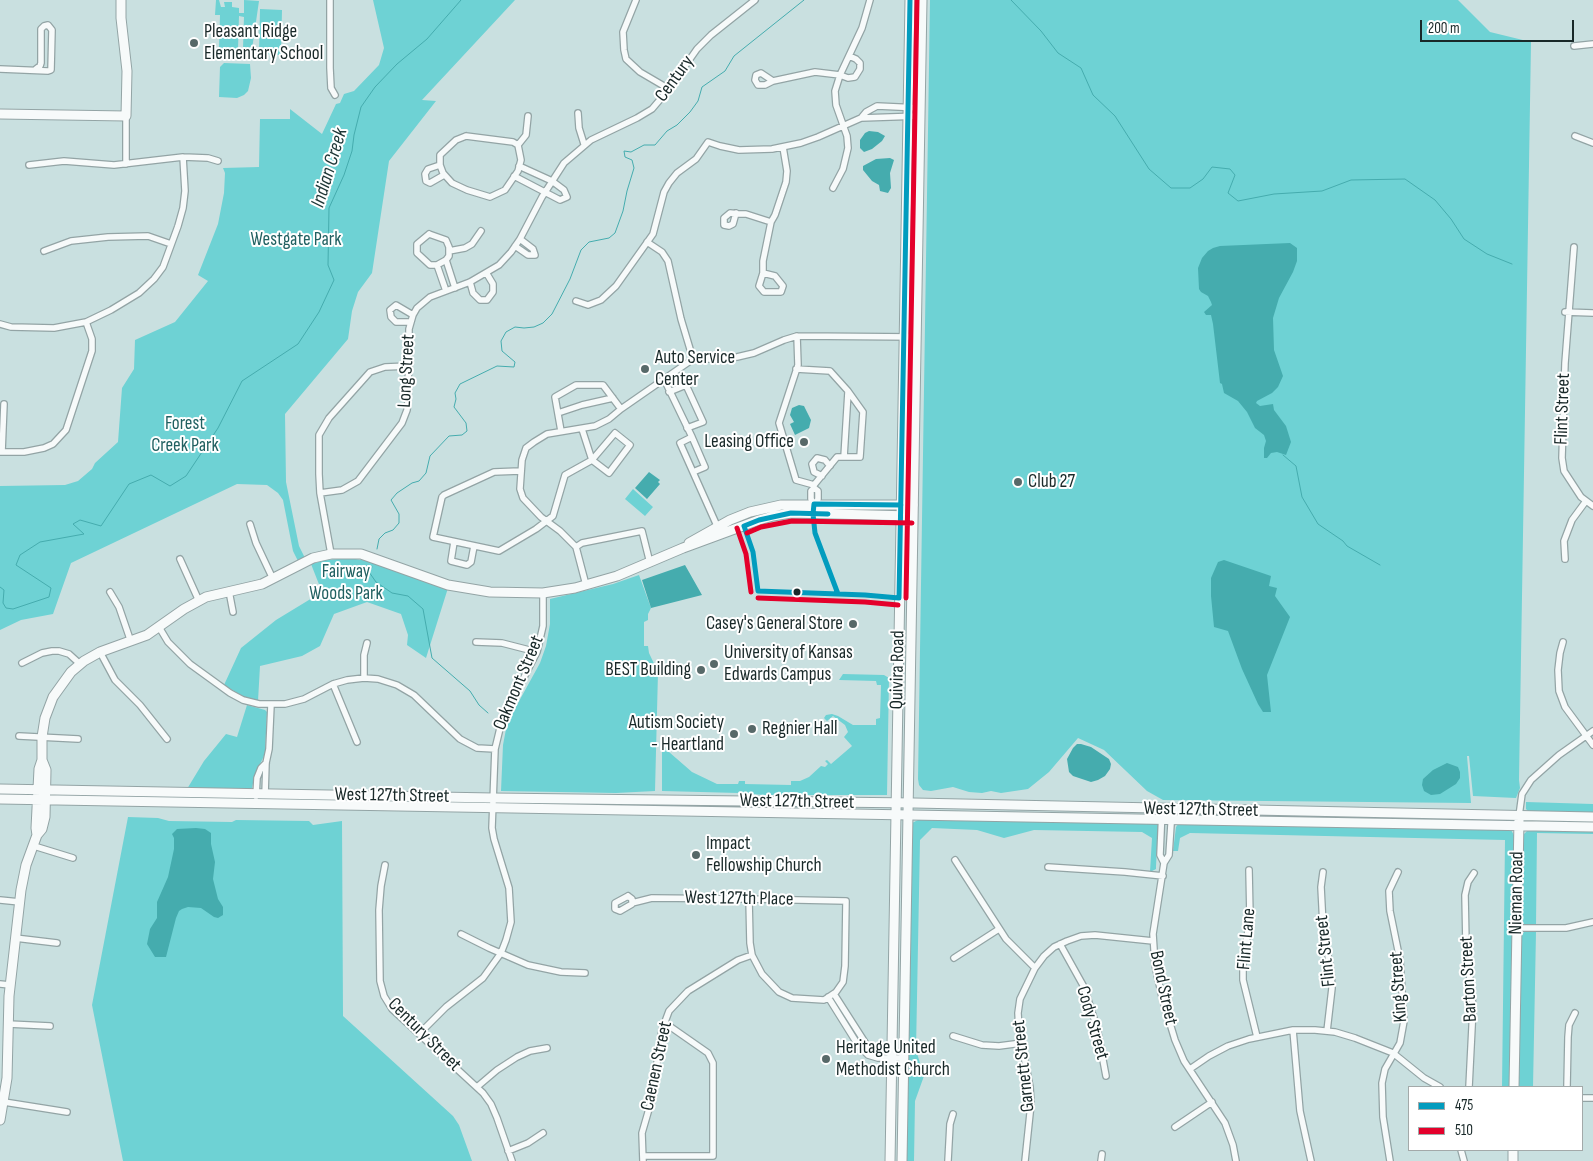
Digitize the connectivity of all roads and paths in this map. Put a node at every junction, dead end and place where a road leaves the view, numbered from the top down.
1 (121, 0) edge
2 (330, 0) edge
3 (636, 0) edge
4 (755, 0) edge
5 (870, 0) edge
6 (910, 0) edge
7 (922, 0) edge
8 (1593, 44) edge
9 (1574, 46) dead end
10 (849, 56) junction
11 (0, 69) edge
12 (36, 69) junction
13 (840, 75) junction
14 (773, 81) dead end
15 (669, 89) junction
16 (335, 95) dead end
17 (908, 112) junction
18 (920, 112) junction
19 (578, 113) dead end
20 (0, 114) edge
21 (126, 116) junction
22 (528, 116) dead end
23 (861, 118) junction
24 (844, 126) junction
25 (1574, 136) dead end
26 (1593, 143) edge
27 (584, 144) junction
28 (518, 145) junction
29 (783, 147) junction
30 (183, 157) junction
31 (218, 161) dead end
32 (126, 164) junction
33 (563, 164) joint
34 (29, 165) dead end
35 (440, 165) junction
36 (519, 166) junction
37 (444, 175) junction
38 (514, 176) junction
39 (552, 181) junction
40 (833, 188) dead end
41 (545, 192) junction
42 (736, 213) dead end
43 (771, 222) junction
44 (481, 231) dead end
45 (520, 238) junction
46 (648, 242) junction
47 (171, 244) junction
48 (516, 246) junction
49 (1574, 247) dead end
50 (44, 251) dead end
51 (449, 251) junction
52 (446, 260) junction
53 (437, 265) junction
54 (763, 273) dead end
55 (486, 274) junction
56 (470, 282) junction
57 (455, 288) junction
58 (446, 291) junction
59 (576, 301) dead end
60 (1568, 312) junction
61 (1593, 313) edge
62 (413, 315) junction
63 (86, 322) junction
64 (410, 322) junction
65 (0, 324) edge
66 (797, 336) junction
67 (904, 337) junction
68 (916, 337) junction
69 (693, 359) junction
70 (409, 366) junction
71 (796, 369) junction
72 (664, 379) junction
73 (848, 391) junction
74 (670, 392) junction
75 (613, 398) junction
76 (4, 404) dead end
77 (621, 409) junction
78 (558, 413) junction
79 (687, 428) junction
80 (582, 429) junction
81 (561, 431) junction
82 (692, 437) junction
83 (1, 452) edge
84 (844, 457) junction
85 (592, 460) junction
86 (830, 466) junction
87 (520, 471) junction
88 (693, 472) junction
89 (822, 476) junction
90 (814, 487) junction
91 (320, 493) junction
92 (1586, 501) junction
93 (814, 504) junction
94 (901, 505) junction
95 (913, 505) junction
96 (1593, 506) edge
97 (813, 514) junction
98 (901, 515) junction
99 (912, 516) junction
100 (547, 521) junction
101 (250, 524) dead end
102 (719, 530) junction
103 (454, 542) junction
104 (474, 546) junction
105 (576, 547) junction
106 (331, 554) junction
107 (180, 559) dead end
108 (1566, 559) dead end
109 (650, 563) junction
110 (273, 579) junction
111 (586, 586) junction
112 (229, 591) junction
113 (110, 592) dead end
114 (543, 593) junction
115 (198, 601) junction
116 (233, 612) dead end
117 (158, 628) junction
118 (131, 642) junction
119 (476, 642) dead end
120 (1563, 642) dead end
121 (367, 643) dead end
122 (100, 652) junction
123 (537, 652) junction
124 (22, 663) dead end
125 (80, 664) junction
126 (364, 678) junction
127 (333, 684) junction
128 (270, 705) junction
129 (1593, 731) edge
130 (19, 736) dead end
131 (1586, 736) junction
132 (42, 737) junction
133 (78, 739) dead end
134 (167, 739) dead end
135 (357, 742) dead end
136 (1593, 745) edge
137 (495, 749) junction
138 (266, 763) junction
139 (0, 789) edge
140 (261, 794) junction
141 (41, 795) junction
142 (493, 798) junction
143 (0, 799) edge
144 (896, 803) junction
145 (907, 803) junction
146 (261, 804) junction
147 (493, 808) junction
148 (1162, 809) junction
149 (1172, 809) junction
150 (896, 815) junction
151 (907, 815) junction
152 (1593, 817) edge
153 (1162, 819) junction
154 (1172, 819) junction
155 (1519, 821) junction
156 (1593, 827) edge
157 (34, 846) junction
158 (73, 858) dead end
159 (955, 860) dead end
160 (1164, 863) junction
161 (385, 865) dead end
162 (1048, 867) dead end
163 (1249, 870) dead end
164 (1323, 872) dead end
165 (1398, 872) dead end
166 (1474, 873) dead end
167 (1162, 876) junction
168 (749, 899) junction
169 (0, 900) edge
170 (20, 902) junction
171 (632, 903) dead end
172 (1593, 922) edge
173 (999, 928) junction
174 (1517, 928) junction
175 (461, 934) dead end
176 (15, 938) junction
177 (1153, 942) junction
178 (57, 943) dead end
179 (1060, 944) junction
180 (501, 953) junction
181 (752, 955) junction
182 (954, 958) dead end
183 (1035, 968) junction
184 (585, 972) dead end
185 (5, 985) edge
186 (834, 994) junction
187 (828, 997) junction
188 (1575, 1013) dead end
189 (665, 1023) junction
190 (8, 1024) junction
191 (50, 1026) dead end
192 (1293, 1030) junction
193 (1327, 1031) junction
194 (419, 1034) junction
195 (953, 1036) dead end
196 (1257, 1037) junction
197 (1022, 1043) junction
198 (548, 1048) dead end
199 (1393, 1054) junction
200 (891, 1055) junction
201 (903, 1055) junction
202 (4, 1062) edge
203 (1190, 1069) junction
204 (1106, 1076) dead end
205 (1438, 1086) edge
206 (1469, 1086) edge
207 (1514, 1086) edge
208 (1567, 1086) edge
209 (477, 1087) junction
210 (4, 1102) junction
211 (1212, 1102) junction
212 (67, 1112) dead end
213 (953, 1114) dead end
214 (0, 1120) edge
215 (1175, 1127) dead end
216 (543, 1133) dead end
217 (508, 1151) junction
218 (1102, 1154) dead end
219 (643, 1159) edge
220 (512, 1161) edge
221 (890, 1161) edge
222 (902, 1161) edge
223 (948, 1161) edge
224 (1024, 1161) edge
225 (1101, 1161) edge
226 (1236, 1161) edge
227 (1311, 1161) edge
228 (1390, 1161) edge

1 - 21 main road
2 - 16 street
3 - 15 street
4 - 15 street, Century
5 - 10 street
6 - 17 main road, Quivira Road
7 - 18 main road, Quivira Road
8 - 9 street
10 - 13 street
10 - 13 street
11 - 12 street
12 - 12 street
13 - 14 street
13 - 24 street
15 - 27 street, Century
17 - 18 street
17 - 23 street
17 - 23 street
17 - 67 main road, Quivira Road
18 - 68 main road, Quivira Road
19 - 27 street
20 - 21 main road
21 - 32 street
22 - 28 street
23 - 24 street
24 - 29 street
24 - 40 street
25 - 26 street
27 - 33 street, Century
28 - 35 street
28 - 36 street
29 - 43 street
29 - 46 street
30 - 31 street
30 - 32 street
30 - 47 street
32 - 34 street
33 - 39 street, Long Street
35 - 37 street
35 - 37 street
36 - 38 street
36 - 39 street
37 - 38 street
38 - 41 street
39 - 41 street, Long Street
39 - 41 street
41 - 45 street, Long Street
42 - 43 street
43 - 54 street
44 - 51 street
45 - 48 street, Long Street
45 - 48 street
46 - 59 street
46 - 69 street
47 - 50 street
47 - 63 street
48 - 55 street, Long Street
49 - 60 street, Flint Street
51 - 52 street
51 - 53 street
52 - 53 street
52 - 57 street
53 - 58 street
55 - 56 street, Long Street
55 - 56 street
56 - 57 street, Long Street
57 - 58 street, Long Street
58 - 62 street, Long Street
60 - 61 street
60 - 92 street, Flint Street
62 - 64 street, Long Street
62 - 64 street, Long Street
63 - 65 street
63 - 83 street
64 - 70 street, Long Street
66 - 67 street
66 - 69 street
66 - 71 street
67 - 68 street
67 - 94 main road, Quivira Road
68 - 95 main road, Quivira Road
69 - 72 street
70 - 91 street, Long Street
70 - 91 street
71 - 73 street
71 - 90 street
72 - 74 street
72 - 77 street
73 - 84 street
73 - 84 street
74 - 79 street
74 - 79 street
75 - 77 street
75 - 78 street
75 - 78 street
76 - 83 street
77 - 80 street
78 - 81 street
79 - 82 street
80 - 81 street
80 - 85 street
81 - 87 street
82 - 88 street
82 - 88 street
84 - 86 street
85 - 85 street
85 - 100 street
86 - 89 street
86 - 89 street
87 - 100 street
87 - 103 street
88 - 102 street
89 - 90 street
90 - 93 street
91 - 106 street
92 - 96 street, Flint Street
92 - 108 street
93 - 94 main road
93 - 97 street
93 - 102 main road
94 - 95 main road
94 - 98 main road, Quivira Road
95 - 99 main road, Quivira Road
97 - 98 main road
97 - 102 main road
98 - 99 main road
98 - 144 main road, Quivira Road
99 - 145 main road, Quivira Road
100 - 104 street
100 - 105 street
101 - 110 street
102 - 109 main road
103 - 104 street
103 - 104 street
105 - 109 street
105 - 111 street
106 - 110 main road
106 - 114 main road
107 - 115 street
109 - 111 main road
110 - 112 main road
111 - 114 main road
112 - 115 main road
112 - 116 street
113 - 118 street
114 - 123 street, Oakmont Street
115 - 117 main road
117 - 118 main road
117 - 128 street
118 - 122 main road
119 - 123 street
120 - 131 street
121 - 126 street
122 - 125 main road
122 - 134 street
123 - 137 street, Oakmont Street
124 - 125 street
125 - 132 main road
126 - 127 street
126 - 137 street
127 - 128 street
127 - 135 street
128 - 138 street
129 - 131 street, Nieman Road
130 - 132 street
131 - 136 street
131 - 155 street, Nieman Road
132 - 133 street
132 - 141 main road
137 - 142 street, Oakmont Street
138 - 140 street
138 - 140 street
139 - 141 main road, West 127th Street
140 - 141 main road, West 127th Street
140 - 142 main road, West 127th Street
140 - 146 street
140 - 146 street
141 - 143 main road, West 127th Street
141 - 146 main road, West 127th Street
141 - 157 main road
142 - 144 main road, West 127th Street
142 - 147 street, Oakmont Street
144 - 145 main road, West 127th Street
144 - 150 main road, Quivira Road
145 - 148 main road, West 127th Street
145 - 151 main road, Quivira Road
146 - 147 main road, West 127th Street
147 - 150 main road, West 127th Street
147 - 180 street, Oakmont Street
148 - 149 main road, West 127th Street
148 - 153 street, Bond Street
149 - 154 street, Bond Street
149 - 155 main road, West 127th Street
150 - 151 main road, West 127th Street
150 - 200 main road, Quivira Road
151 - 153 main road, West 127th Street
151 - 201 main road, Quivira Road
152 - 155 main road, West 127th Street
153 - 154 main road, West 127th Street
153 - 160 street, Bond Street
154 - 155 main road, West 127th Street
154 - 160 street, Bond Street
155 - 156 main road, West 127th Street
155 - 174 main road, Nieman Road
157 - 158 street
157 - 170 main road
159 - 173 street
160 - 167 street, Bond Street
161 - 194 street, Century Street
162 - 167 street
163 - 196 street, Flint Lane
164 - 193 street, Flint Street
165 - 199 street, King Street
166 - 206 street, Barton Street
167 - 177 street, Bond Street
168 - 171 street, West 127th Place
168 - 181 street
168 - 186 street, West 127th Place
169 - 170 street
170 - 176 main road
172 - 174 street
173 - 182 street
173 - 183 street
174 - 207 main road, Nieman Road
175 - 180 street
176 - 178 street
176 - 185 main road
177 - 179 street
177 - 203 street, Bond Street
179 - 183 street
179 - 204 street, Cody Street
180 - 184 street
180 - 194 street, Oakmont Street
181 - 187 street
181 - 189 street, Caenen Street
183 - 197 street, Garnett Street
185 - 190 main road
186 - 187 street
186 - 200 street
187 - 200 street
188 - 208 street
189 - 219 street, Caenen Street
189 - 219 street
190 - 191 street
190 - 202 main road
192 - 193 street
192 - 196 street
192 - 227 street
193 - 199 street
194 - 209 street, Century Street
195 - 197 street
196 - 203 street
197 - 224 street, Garnett Street
198 - 209 street
199 - 205 street
199 - 228 street, King Street
200 - 201 street
200 - 221 main road, Quivira Road
201 - 222 main road, Quivira Road
202 - 210 main road
203 - 211 street, Bond Street
209 - 217 street, Century Street
210 - 212 street
210 - 214 main road
211 - 215 street
211 - 226 street, Bond Street
213 - 223 street
216 - 217 street
217 - 220 street, Century Street
218 - 225 street

